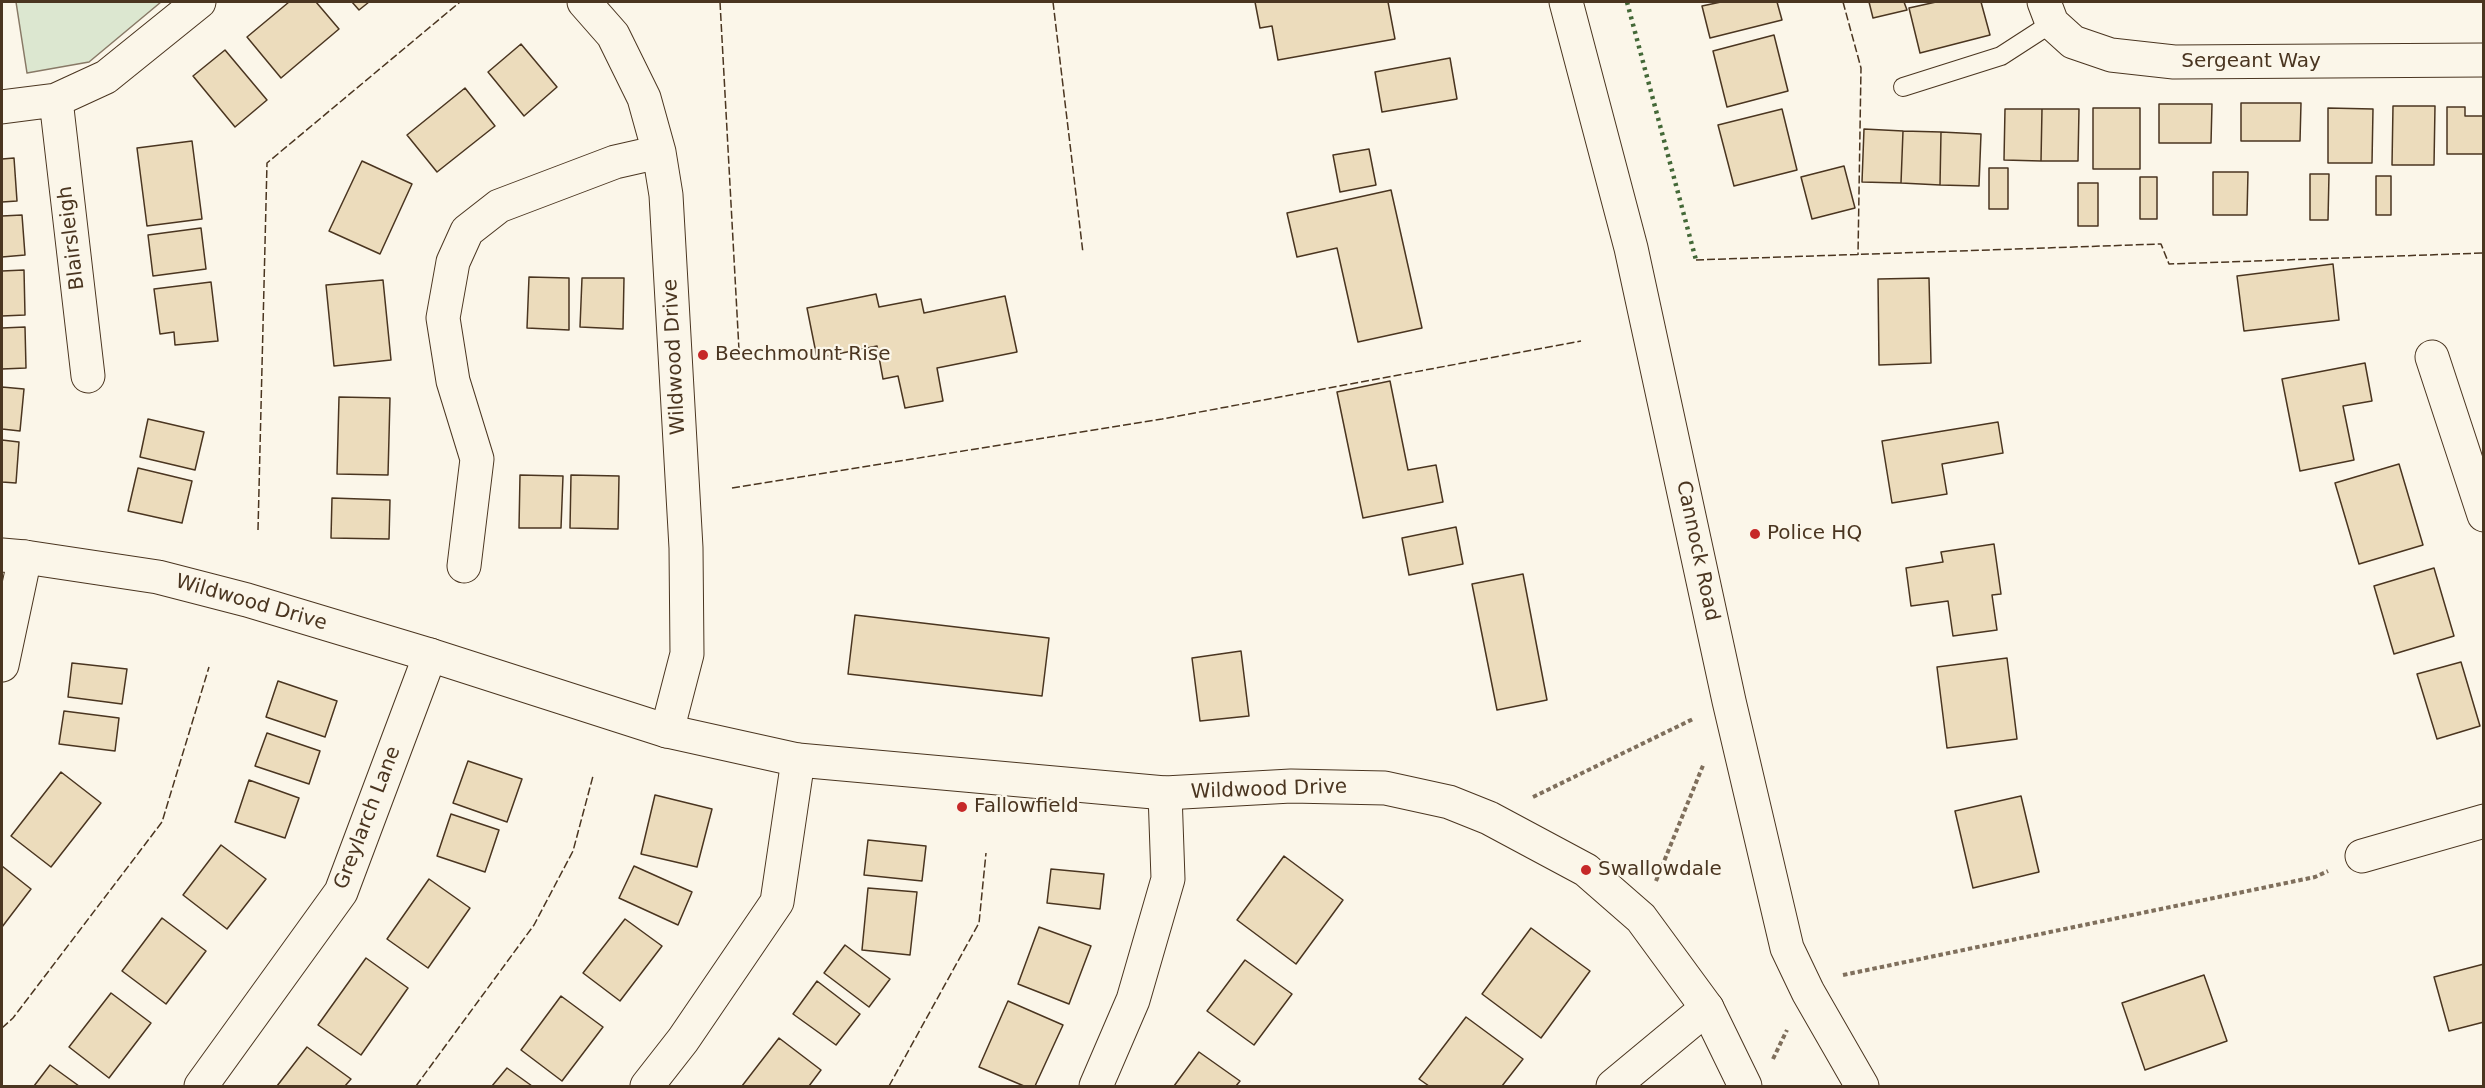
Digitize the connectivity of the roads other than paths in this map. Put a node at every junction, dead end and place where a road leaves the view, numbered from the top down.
1 (200, 2) edge
2 (584, 2) edge
3 (1566, 2) edge
4 (2048, 12) edge
5 (2484, 60) edge
6 (1903, 87) dead end
7 (57, 100) junction
8 (2, 106) edge
9 (659, 152) junction
10 (2432, 357) dead end
11 (88, 376) dead end
12 (2484, 515) edge
13 (13, 556) edge
14 (464, 566) dead end
15 (430, 655) junction
16 (2, 664) edge
17 (667, 731) junction
18 (798, 760) junction
19 (1165, 793) junction
20 (2484, 821) edge
21 (2362, 856) road end
22 (1707, 1008) junction
23 (1757, 1077) edge
24 (201, 1086) edge
25 (647, 1086) edge
26 (1096, 1086) edge
27 (1613, 1086) edge
28 (1862, 1086) edge

1 - 7 street
2 - 9 street, Wildwood Drive
3 - 28 street, Cannock Road
4 - 5 street, Sergeant Way
4 - 6 lane
7 - 8 street
7 - 11 street, Blairsleigh
9 - 14 street
9 - 17 street, Wildwood Drive
10 - 12 street
13 - 15 street, Wildwood Drive
13 - 16 street
15 - 17 street, Wildwood Drive
15 - 24 street, Greylarch Lane
17 - 18 street, Wildwood Drive
18 - 19 street, Wildwood Drive
18 - 25 street
19 - 22 street, Wildwood Drive
19 - 26 street
20 - 21 street
22 - 23 street, Wildwood Drive
22 - 27 street

